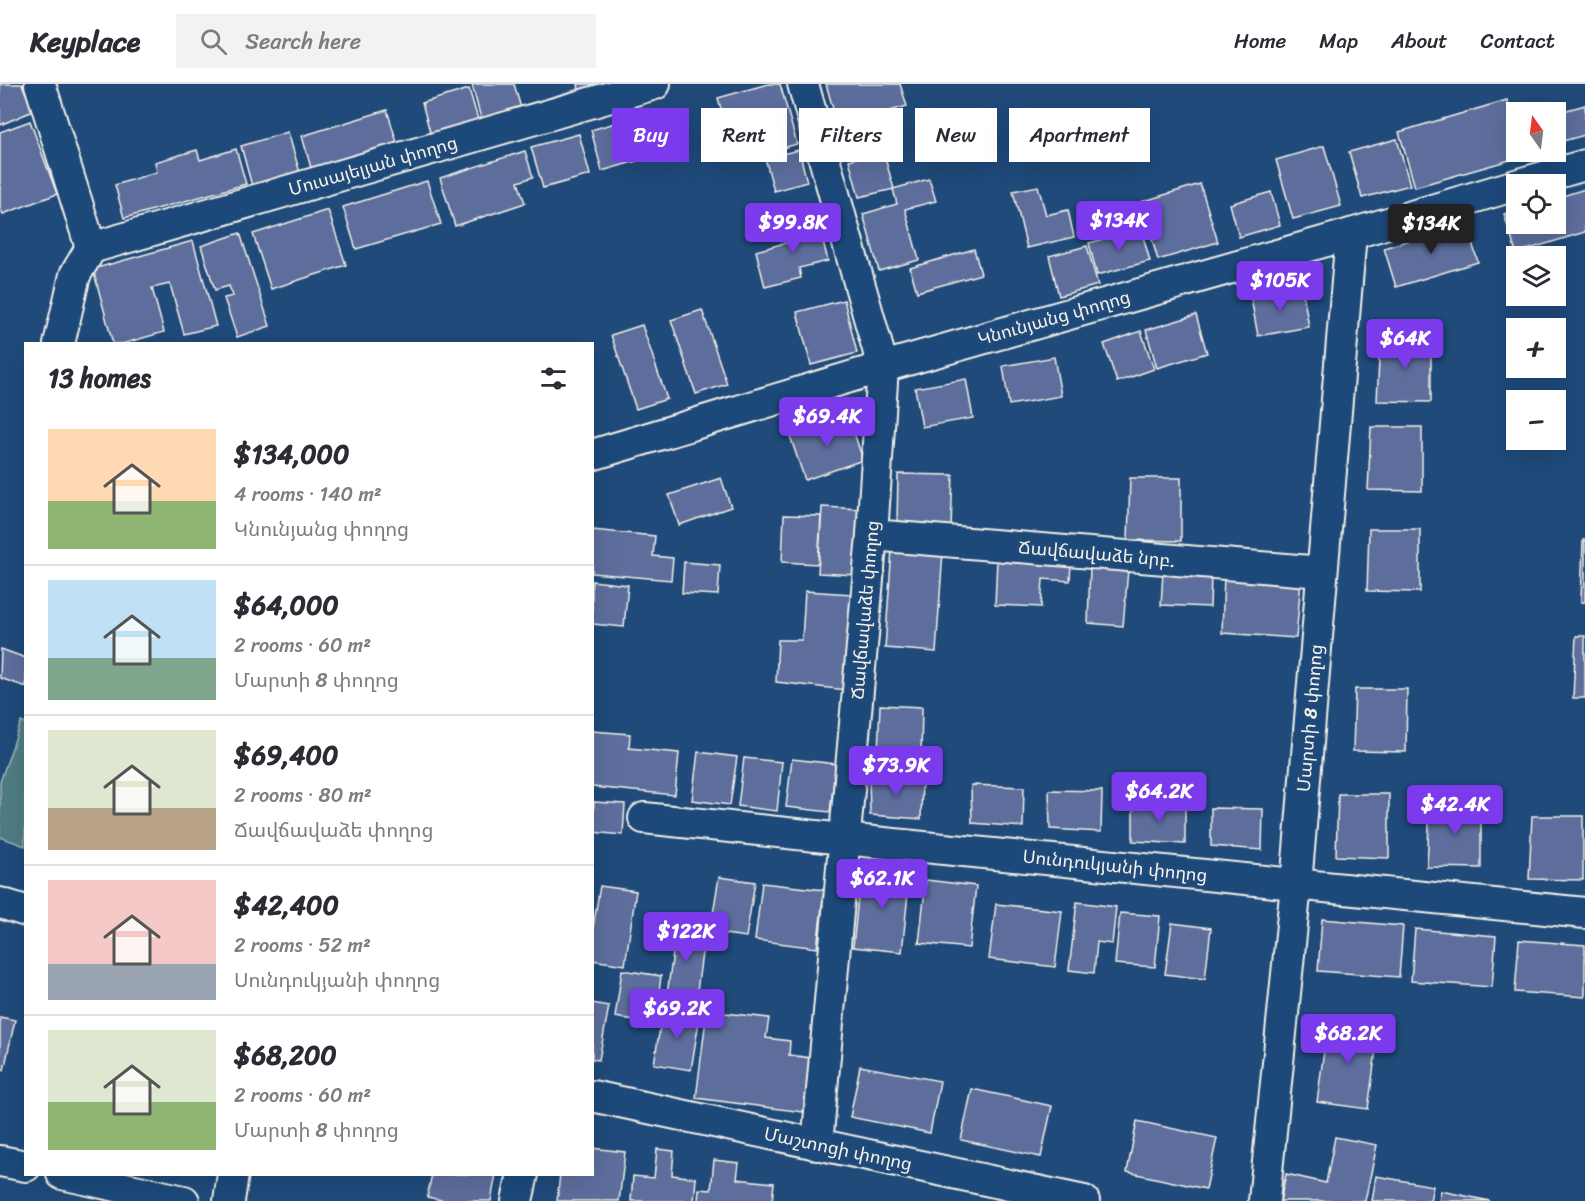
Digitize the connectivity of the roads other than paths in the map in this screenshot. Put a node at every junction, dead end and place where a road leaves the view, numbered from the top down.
1 (40, 84) edge
2 (655, 84) edge
3 (803, 84) edge
4 (1585, 165) edge
5 (1555, 174) edge
6 (1506, 188) edge
7 (1350, 234) junction
8 (91, 248) junction
9 (59, 342) edge
10 (883, 367) junction
11 (594, 454) edge
12 (872, 535) junction
13 (1322, 572) junction
14 (644, 818) dead end
15 (844, 839) junction
16 (1296, 885) junction
17 (0, 903) edge
18 (24, 910) edge
19 (1585, 913) edge
20 (594, 1096) edge
21 (817, 1145) junction
22 (0, 1161) edge
23 (24, 1166) edge
24 (71, 1176) edge
25 (233, 1176) edge
26 (523, 1176) edge
27 (184, 1201) edge
28 (229, 1201) edge
29 (517, 1201) edge
30 (1084, 1201) edge
31 (1264, 1201) edge

1 - 8 street
2 - 8 street, Մուսայելյան փողոց
3 - 10 street, Ճավճավաձե փողոց
4 - 5 street, Կնունյանց փողոց
6 - 7 street, Կնունյանց փողոց
7 - 10 street, Կնունյանց փողոց
7 - 13 street, Մարտի 8 փողոց
8 - 9 street
10 - 11 street, Կնունյանց փողոց
10 - 12 street, Ճավճավաձե փողոց
12 - 13 street, Ճավճավաձե նրբ.
12 - 15 street, Ճավճավաձե փողոց
13 - 16 street, Մարտի 8 փողոց
14 - 15 street, Սունդուկյանի փողոց
15 - 16 street, Սունդուկյանի փողոց
15 - 21 street, Ճավճավաձե փողոց
16 - 19 street, Սունդուկյանի փողոց
16 - 31 street, Մարտի 8 փողոց
17 - 18 street
20 - 21 street, Մաշտոցի փողոց
21 - 30 street, Մաշտոցի փողոց
22 - 23 street
24 - 27 street
25 - 28 street
26 - 29 street

